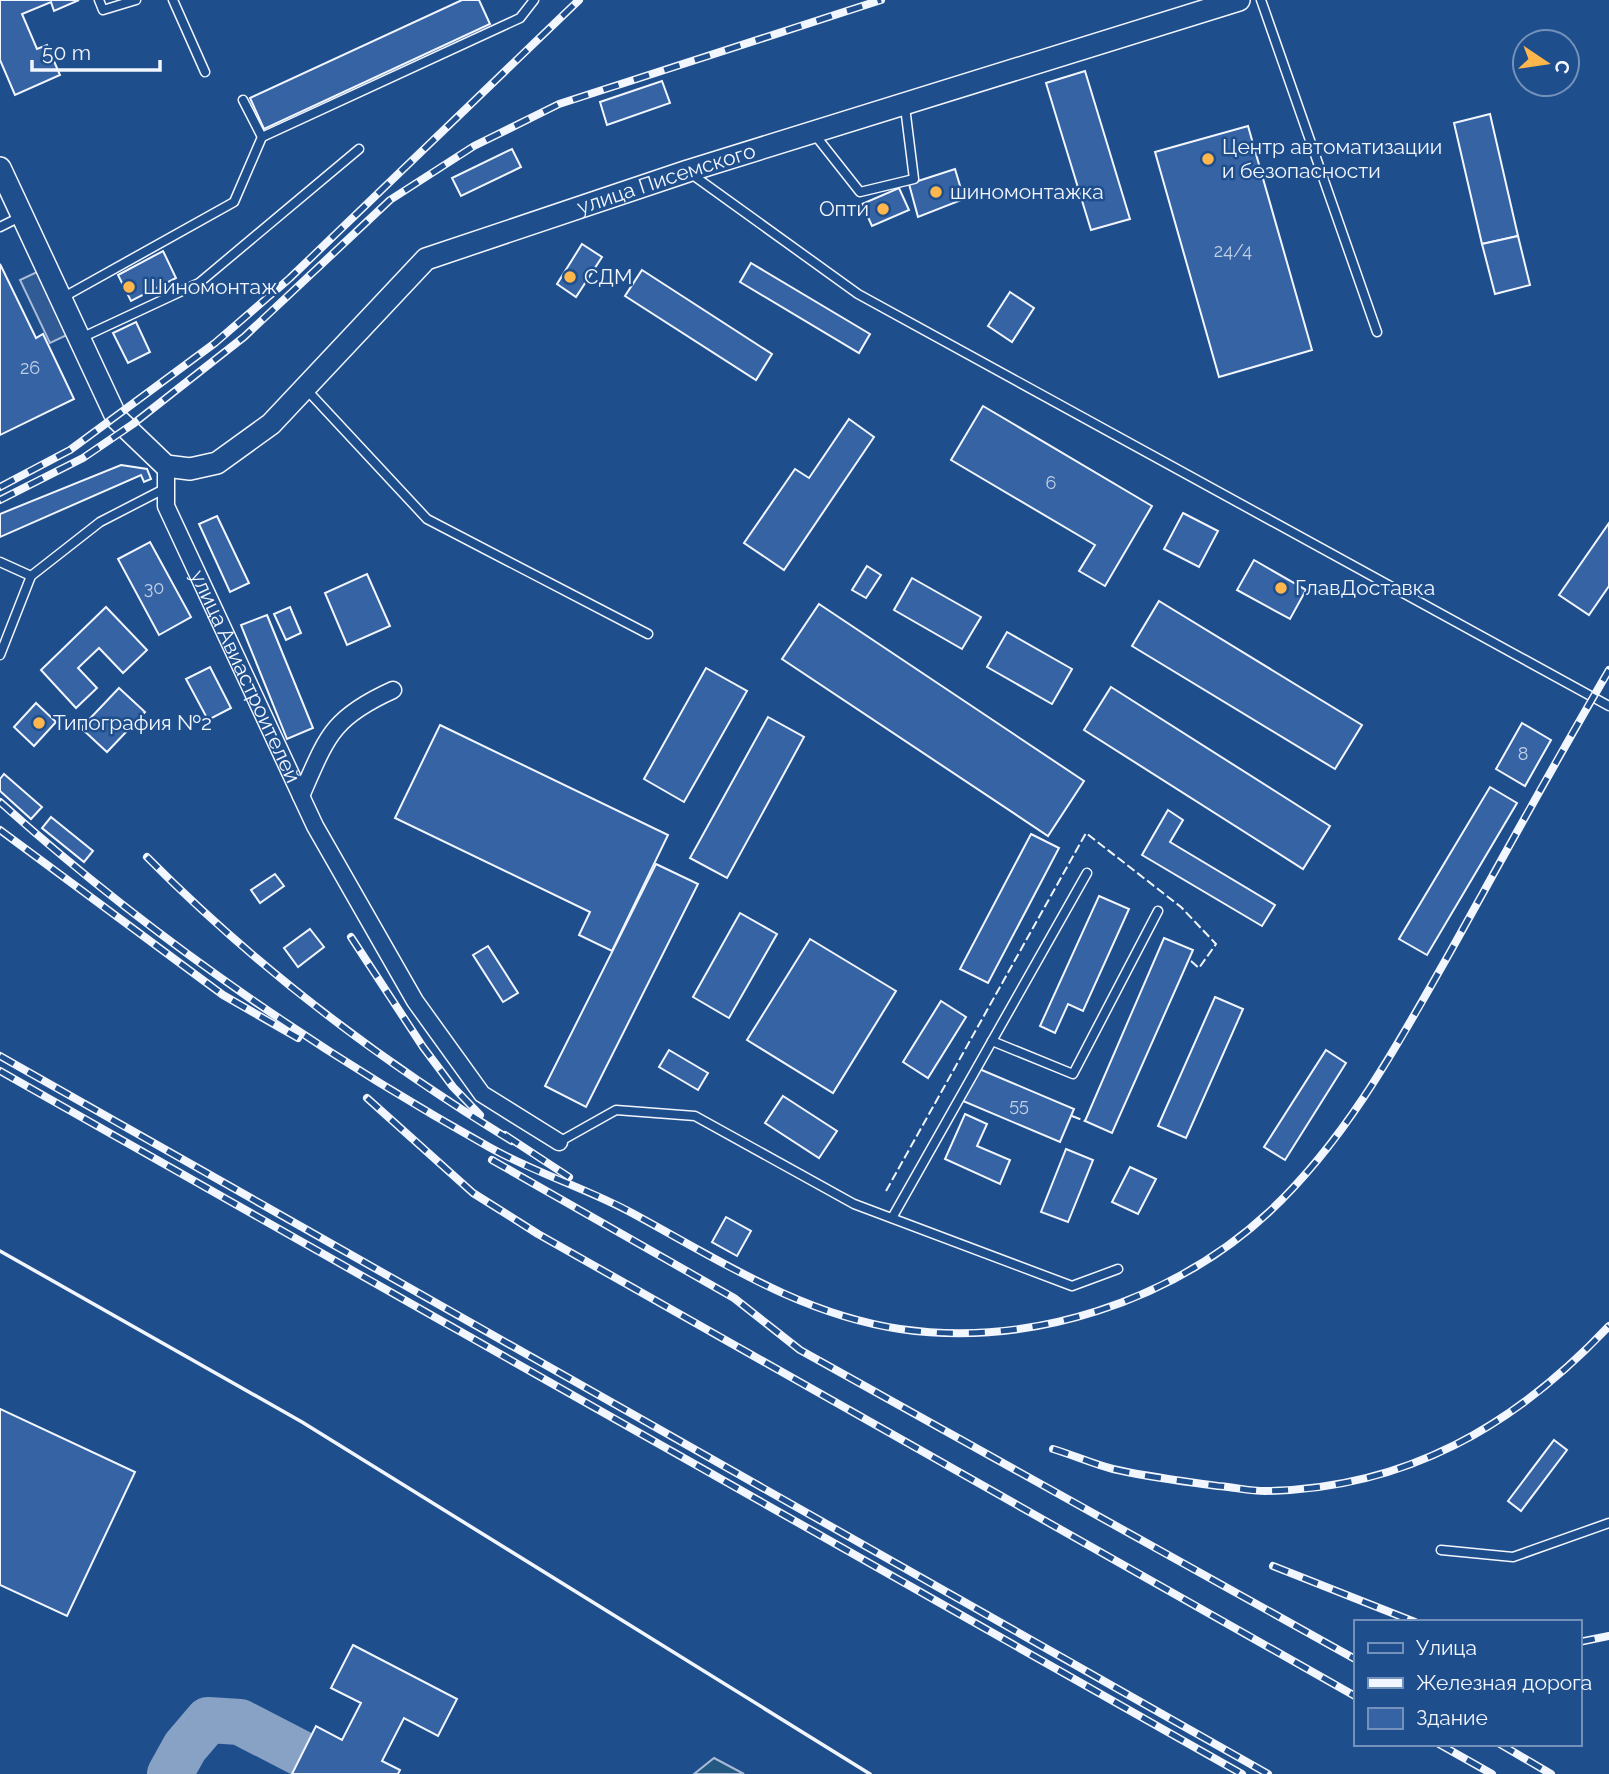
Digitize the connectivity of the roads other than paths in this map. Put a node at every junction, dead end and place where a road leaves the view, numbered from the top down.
1 (99, 0) edge
2 (136, 0) edge
3 (173, 0) edge
4 (534, 0) edge
5 (1239, 0) edge
6 (1261, 0) edge
7 (205, 72) dead end
8 (243, 100) dead end
9 (904, 104) junction
10 (813, 132) junction
11 (262, 137) junction
12 (359, 149) dead end
13 (0, 168) edge
14 (688, 171) junction
15 (23, 215) junction
16 (0, 227) edge
17 (62, 298) junction
18 (1377, 332) dead end
19 (79, 340) junction
20 (305, 387) junction
21 (166, 466) junction
22 (166, 488) junction
23 (0, 562) edge
24 (31, 576) junction
25 (648, 634) dead end
26 (0, 654) edge
27 (393, 690) dead end
28 (1609, 706) edge
29 (301, 796) junction
30 (1087, 873) dead end
31 (1158, 911) dead end
32 (992, 1041) junction
33 (559, 1142) joint
34 (892, 1218) junction
35 (1118, 1269) dead end
36 (1609, 1523) edge
37 (1441, 1550) dead end

1 - 2 lane
3 - 7 lane
4 - 11 lane
5 - 9 street, улица Писемского
6 - 18 lane
8 - 11 lane
9 - 10 street, улица Писемского
9 - 10 lane
10 - 14 street, улица Писемского
11 - 17 lane
12 - 19 lane
13 - 15 street
14 - 20 street, улица Писемского
14 - 28 lane
15 - 16 lane
15 - 17 street
17 - 19 street
19 - 21 street
20 - 21 street, улица Писемского
20 - 25 lane
21 - 22 street, улица Авиастроителей
22 - 24 lane
22 - 29 street, улица Авиастроителей
23 - 24 lane
24 - 26 lane
27 - 29 street
29 - 33 street, улица Авиастроителей
30 - 32 lane
31 - 32 lane
32 - 34 lane
33 - 34 lane
34 - 35 lane
36 - 37 lane

